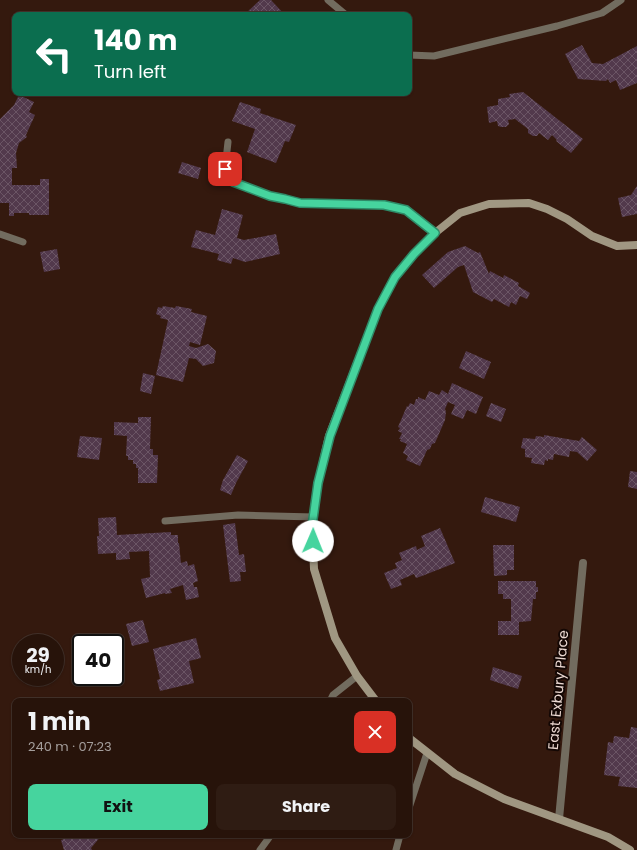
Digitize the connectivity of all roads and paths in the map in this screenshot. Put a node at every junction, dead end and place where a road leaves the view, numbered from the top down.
1 (328, 0) edge
2 (621, 0) edge
3 (342, 12) edge
4 (412, 55) edge
5 (228, 142) dead end
6 (435, 233) junction
7 (0, 234) edge
8 (24, 242) dead end
9 (637, 245) edge
10 (314, 517) junction
11 (164, 521) dead end
12 (583, 563) dead end
13 (357, 676) junction
14 (332, 698) edge
15 (374, 698) edge
16 (412, 740) edge
17 (427, 753) junction
18 (412, 799) edge
19 (559, 819) junction
20 (269, 838) edge
21 (399, 838) edge
22 (260, 850) edge
23 (396, 850) edge
24 (630, 850) edge

1 - 3 lane
2 - 4 lane
5 - 6 lane
6 - 9 street
6 - 10 street
7 - 8 lane
10 - 11 lane
10 - 13 street
12 - 19 street, East Exbury Place
13 - 14 lane
13 - 15 street
16 - 17 street
17 - 18 lane
17 - 19 street
19 - 24 street
20 - 22 lane
21 - 23 lane

